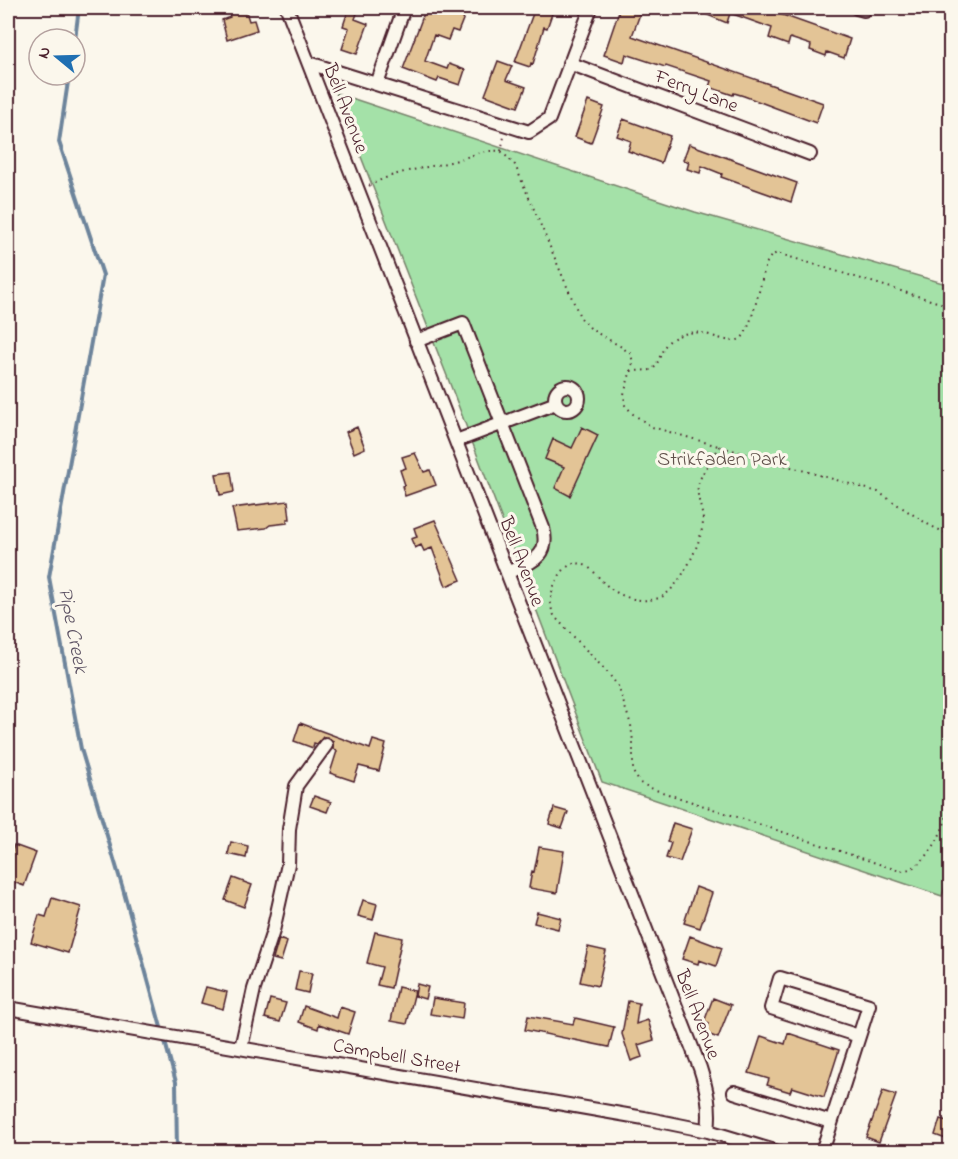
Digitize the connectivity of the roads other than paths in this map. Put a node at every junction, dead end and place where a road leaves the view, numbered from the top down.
1 (287, 8) edge
2 (404, 8) edge
3 (591, 8) edge
4 (309, 63) junction
5 (569, 63) junction
6 (377, 84) junction
7 (810, 154) dead end
8 (416, 341) junction
9 (556, 403) dead end
10 (502, 424) junction
11 (456, 441) junction
12 (507, 573) junction
13 (326, 745) dead end
14 (8, 1008) edge
15 (859, 1036) junction
16 (241, 1048) junction
17 (734, 1092) dead end
18 (831, 1122) junction
19 (708, 1131) junction
20 (778, 1152) edge
21 (822, 1152) edge

1 - 4 street, Bell Avenue
2 - 6 street
3 - 5 street
4 - 6 street
4 - 8 street, Bell Avenue
5 - 6 street
5 - 7 street, Ferry Lane
8 - 10 street
8 - 11 street, Bell Avenue
9 - 10 street
10 - 11 street
10 - 12 street
11 - 12 street, Bell Avenue
12 - 19 street, Bell Avenue
13 - 16 street
14 - 16 street, Campbell Street
15 - 15 street
15 - 18 street
16 - 19 street, Campbell Street
17 - 18 street
18 - 21 street
19 - 20 street, Campbell Street

